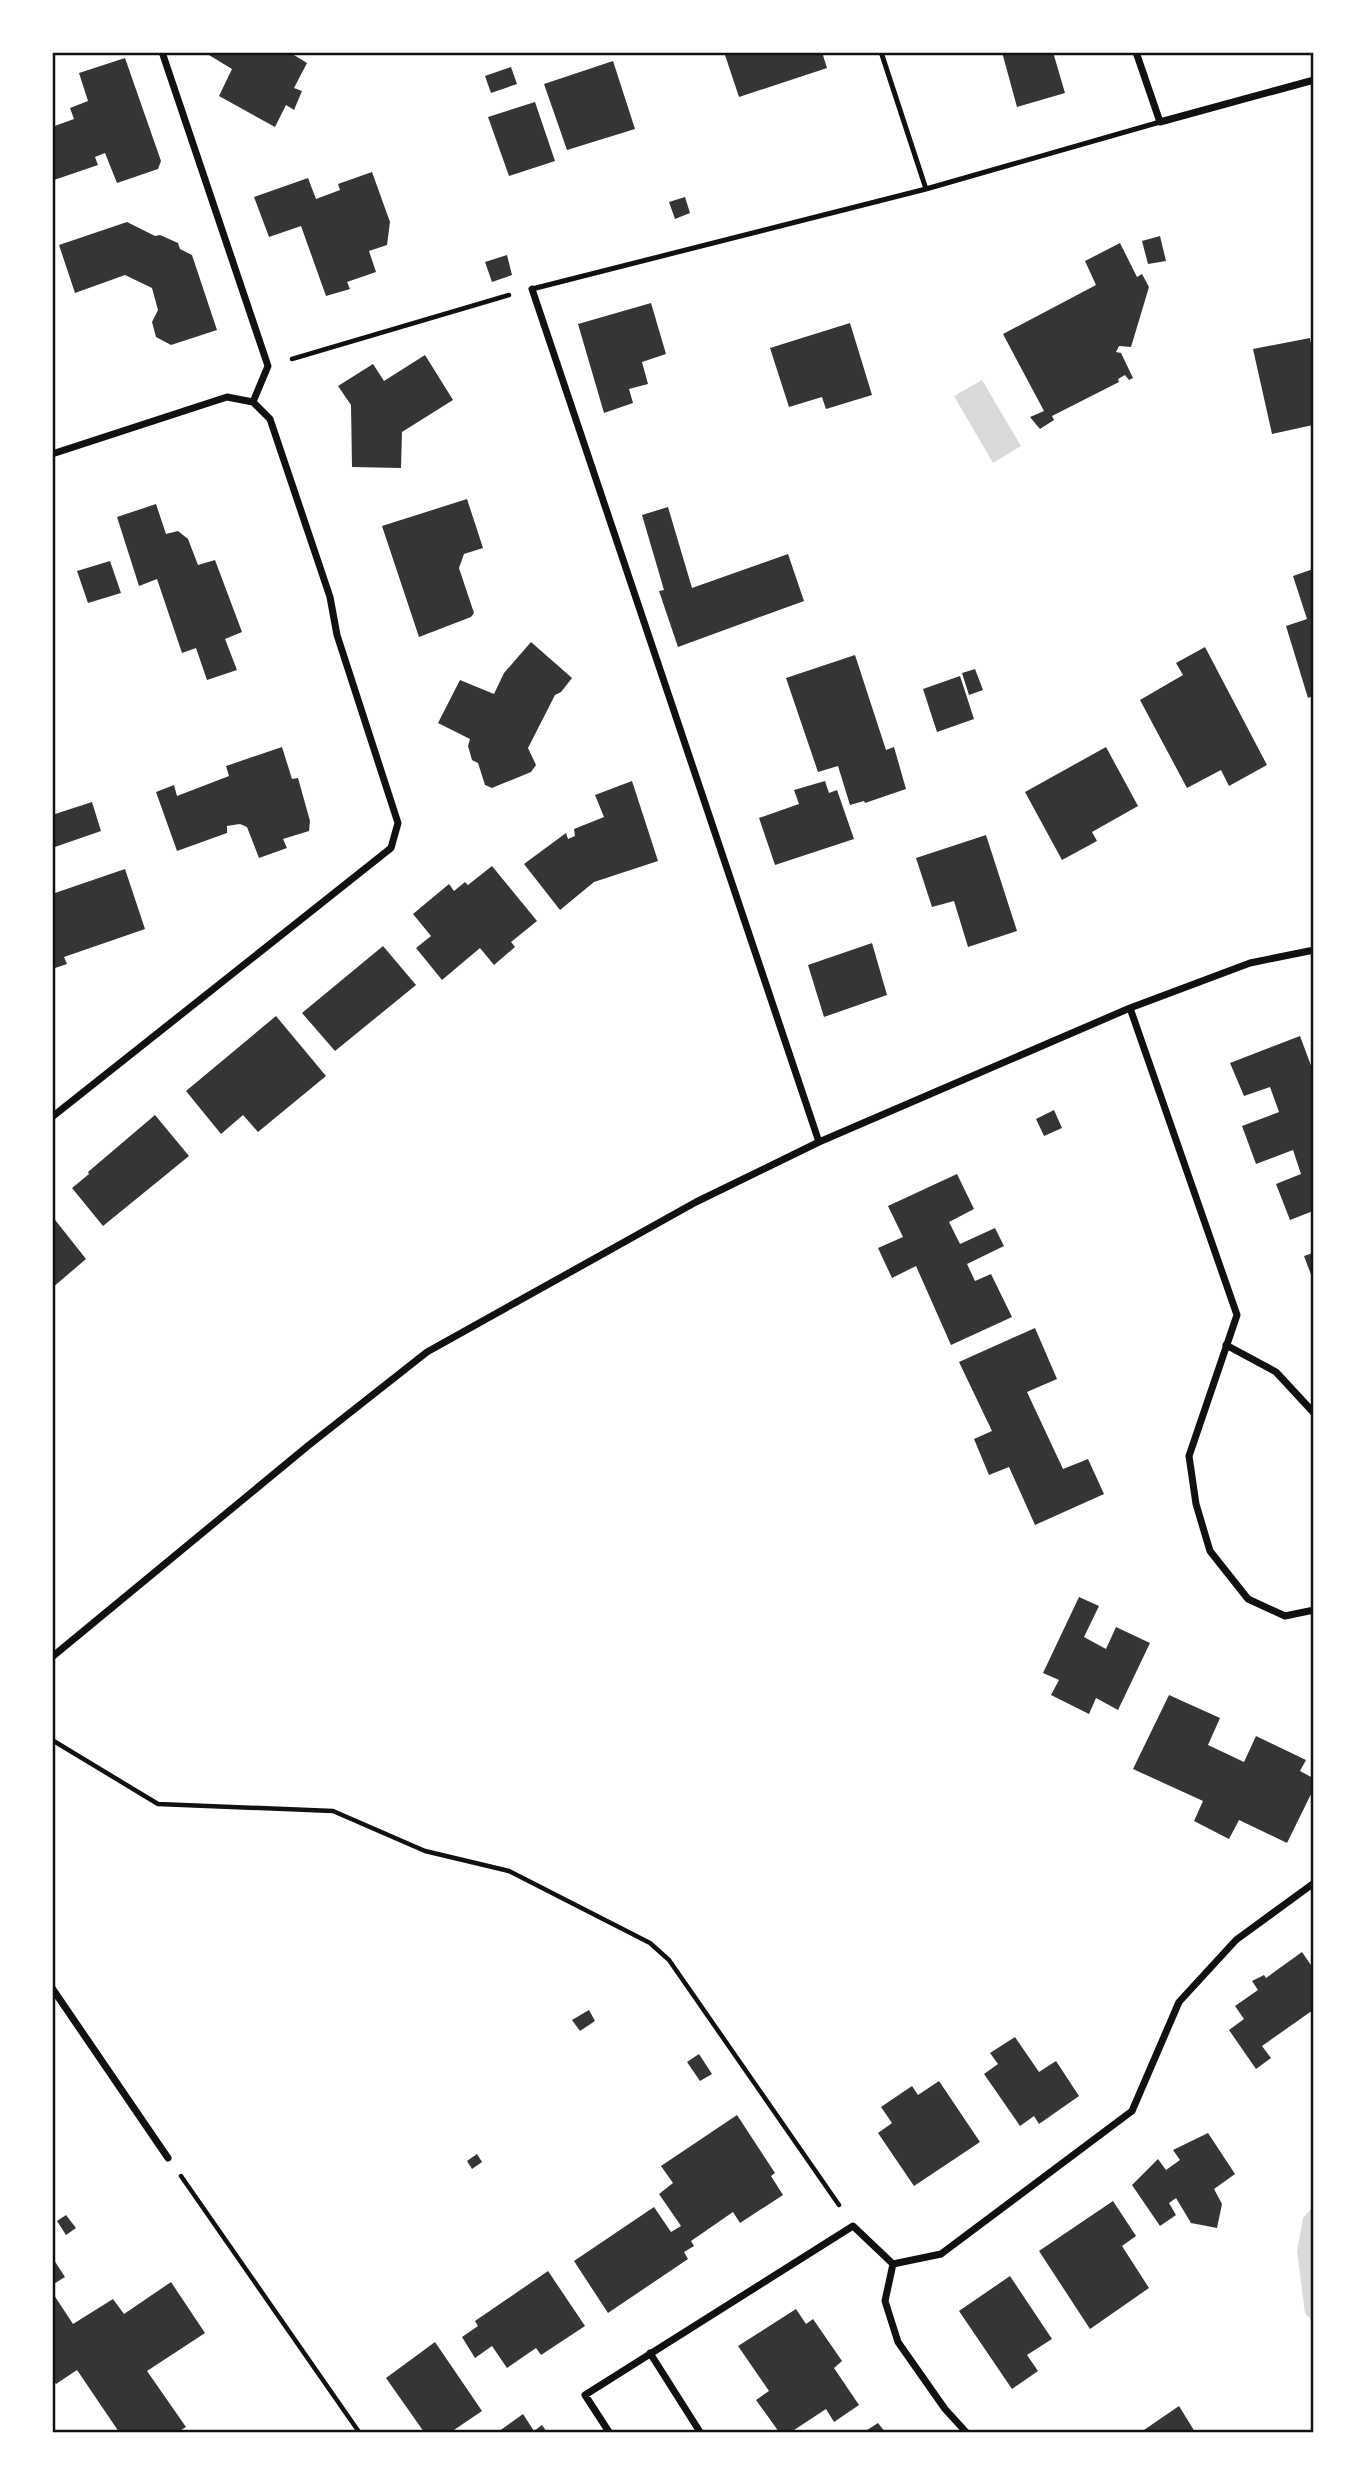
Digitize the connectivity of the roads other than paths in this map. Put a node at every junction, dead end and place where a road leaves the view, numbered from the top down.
1 (162, 52) edge
2 (881, 52) edge
3 (1136, 52) edge
4 (1314, 80) edge
5 (1160, 122) junction
6 (926, 189) junction
7 (532, 289) joint
8 (253, 402) junction
9 (52, 454) edge
10 (1314, 950) edge
11 (1130, 1008) junction
12 (52, 1117) edge
13 (820, 1142) junction
14 (1226, 1345) junction
15 (1314, 1413) edge
16 (1314, 1610) edge
17 (52, 1657) edge
18 (1314, 1883) edge
19 (52, 1988) edge
20 (168, 2158) road end
21 (893, 2264) junction
22 (650, 2353) junction
23 (609, 2432) edge
24 (700, 2432) edge
25 (966, 2432) edge

1 - 8 street
2 - 6 lane
3 - 5 street
4 - 5 street
5 - 6 lane
6 - 7 lane
7 - 13 street
8 - 9 street
8 - 12 street
10 - 11 street
11 - 13 street
11 - 14 street
13 - 17 street
14 - 15 street
14 - 16 street
18 - 21 street
19 - 20 street
21 - 22 street
21 - 25 street
22 - 23 street
22 - 24 street

